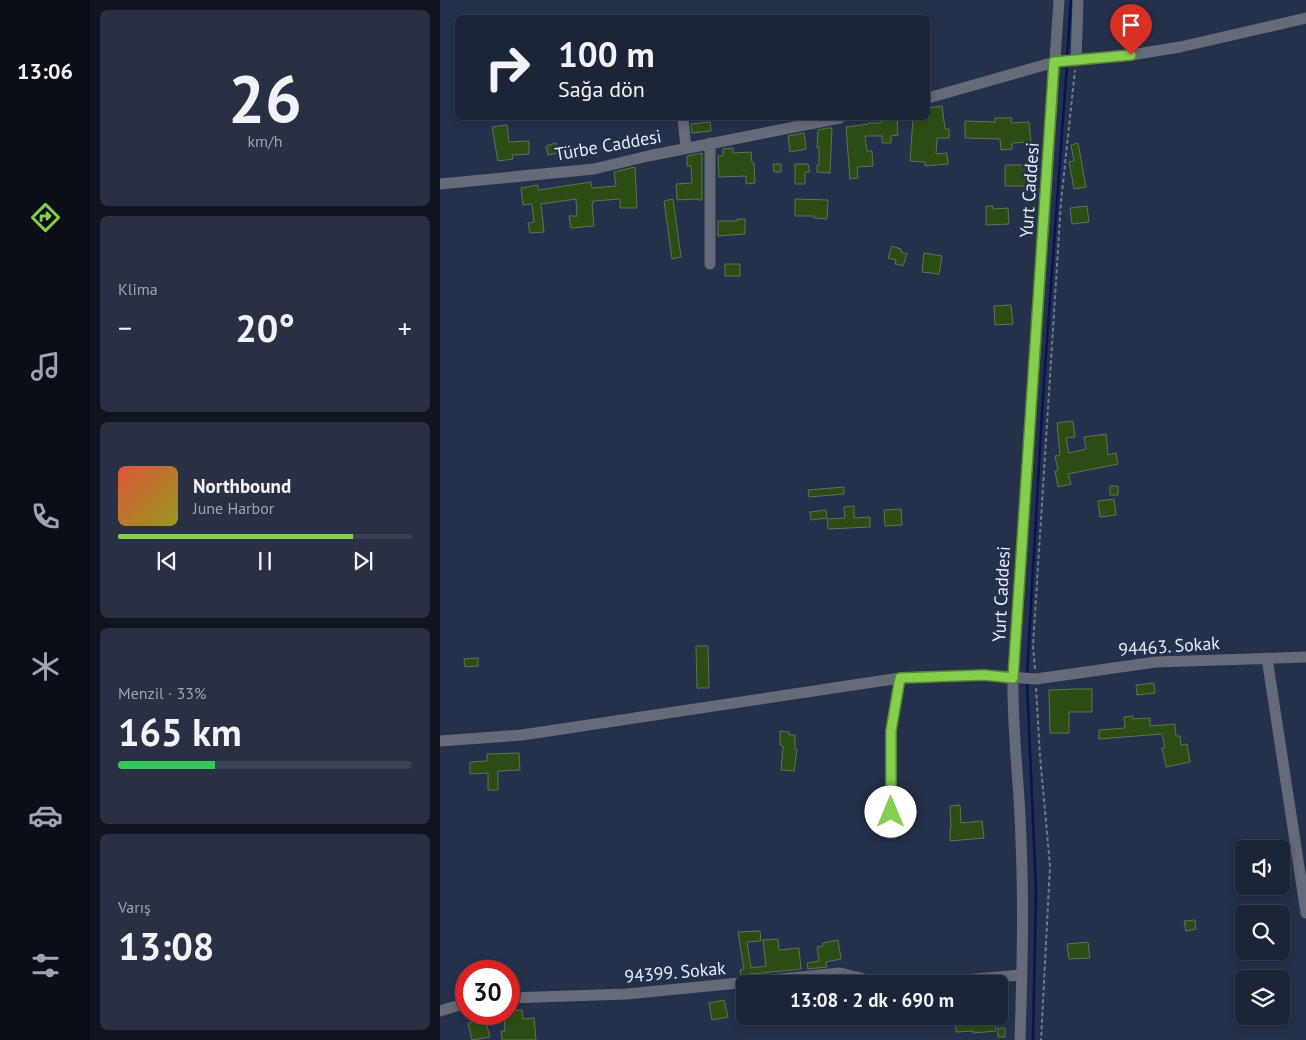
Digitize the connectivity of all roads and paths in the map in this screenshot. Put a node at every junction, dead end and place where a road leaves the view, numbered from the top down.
1 (1059, 0) edge
2 (1078, 0) edge
3 (1306, 18) edge
4 (1076, 61) junction
5 (1054, 62) junction
6 (930, 97) edge
7 (683, 120) edge
8 (830, 120) edge
9 (710, 143) junction
10 (686, 148) junction
11 (440, 184) edge
12 (710, 264) dead end
13 (1306, 657) edge
14 (1267, 658) junction
15 (900, 678) junction
16 (1013, 678) junction
17 (1036, 679) junction
18 (440, 741) edge
19 (891, 812) dead end
20 (1306, 913) edge
21 (1022, 975) junction
22 (520, 998) edge
23 (455, 1006) edge
24 (440, 1011) edge
25 (1020, 1040) edge
26 (1041, 1040) edge

1 - 5 street, Yurt Caddesi
2 - 4 street
3 - 4 street
4 - 5 street
4 - 17 path
5 - 6 street
5 - 16 street, Yurt Caddesi
7 - 10 street
8 - 9 street, Türbe Caddesi
9 - 10 street, Türbe Caddesi
9 - 12 street
10 - 11 street, Türbe Caddesi
13 - 14 street, 94463. Sokak
14 - 17 street, 94463. Sokak
14 - 20 street
15 - 16 street, 94463. Sokak
15 - 18 street, 94463. Sokak
15 - 19 street
16 - 17 street, 94463. Sokak
16 - 21 street, Yurt Caddesi
17 - 26 path
21 - 22 street, 94399. Sokak
21 - 25 street, Yurt Caddesi
23 - 24 street

